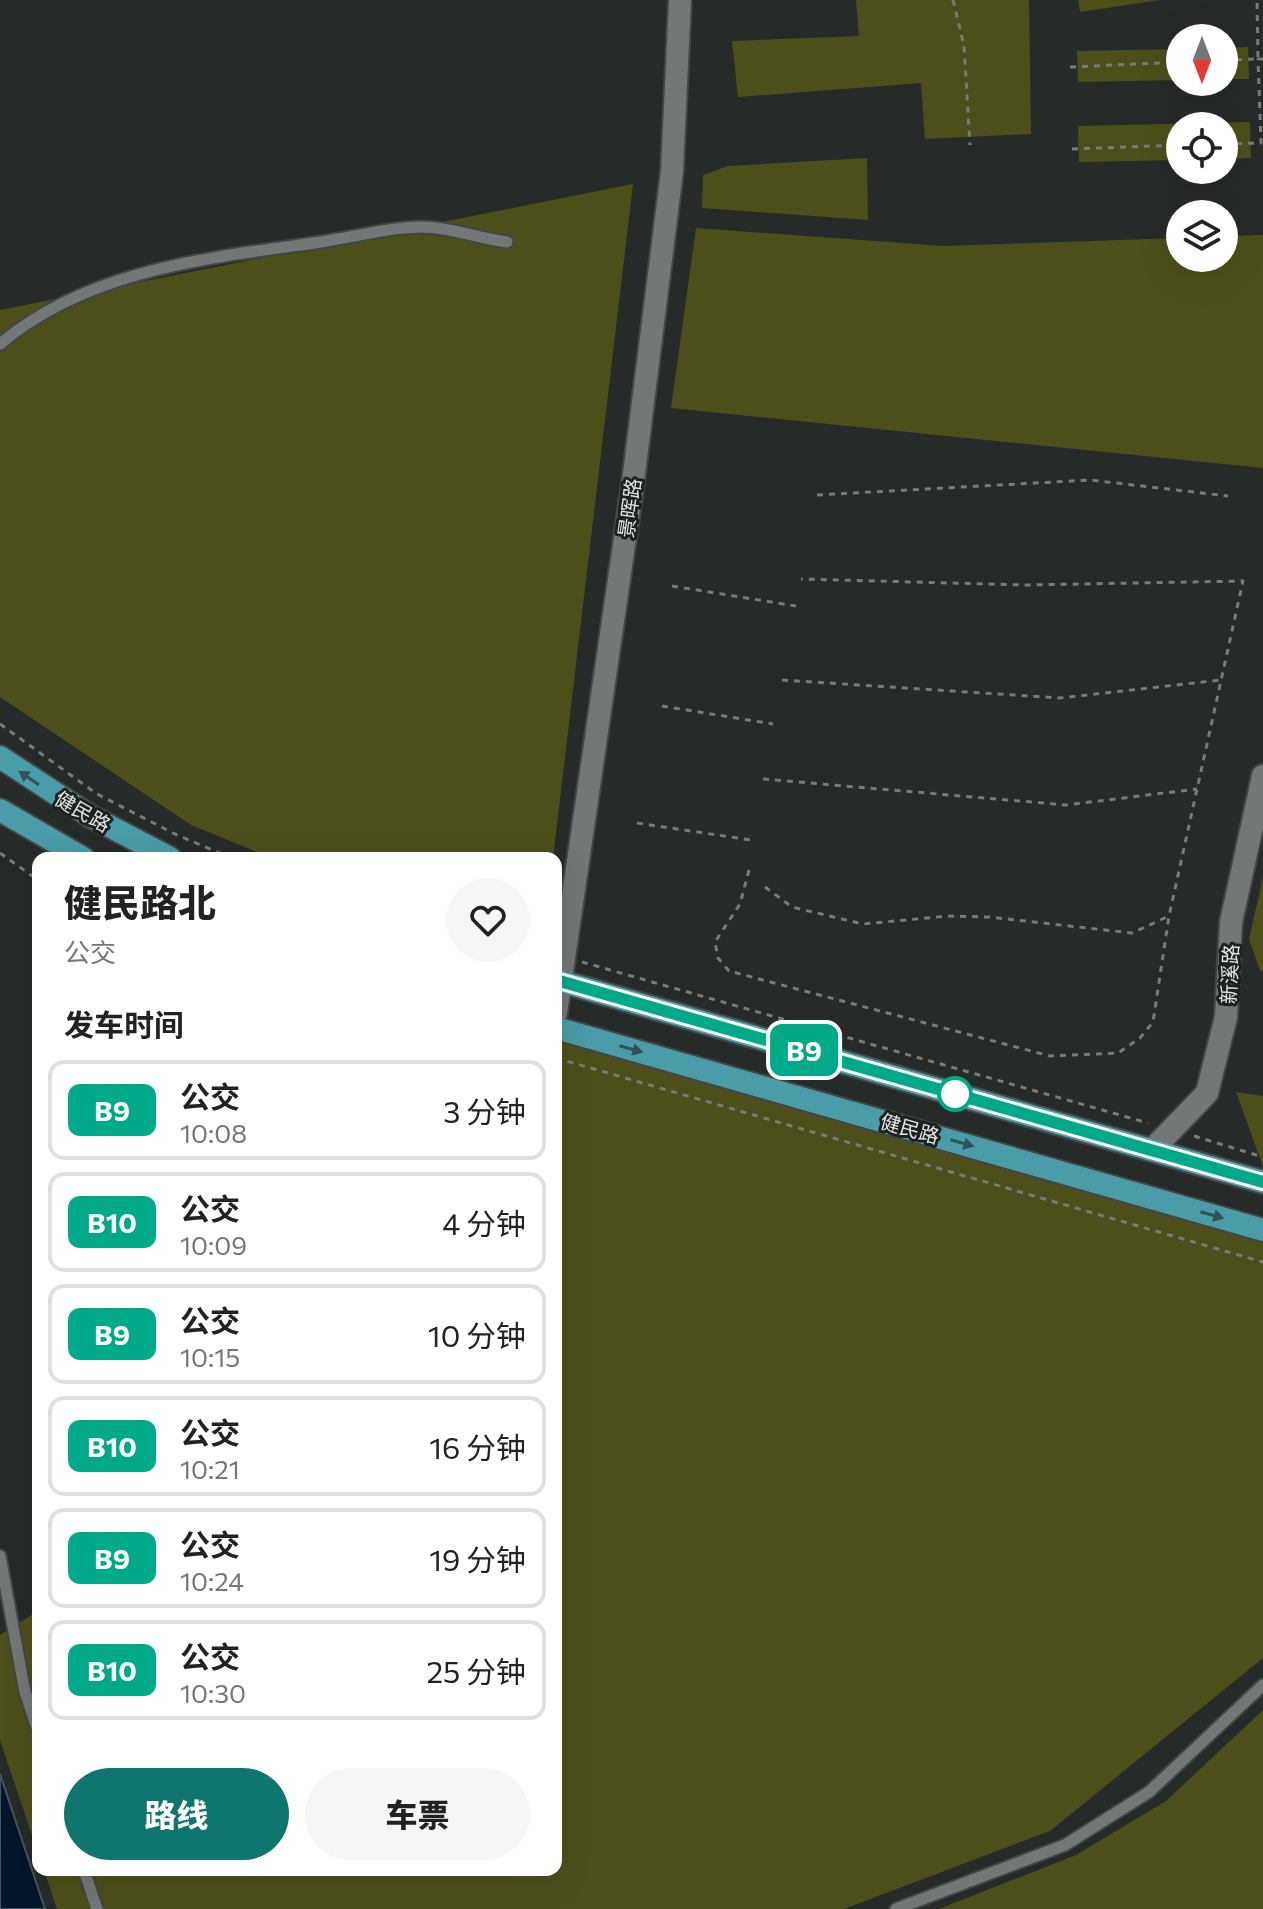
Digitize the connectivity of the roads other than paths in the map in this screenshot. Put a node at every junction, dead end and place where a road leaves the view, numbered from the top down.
1 (680, 0) edge
2 (507, 242) dead end
3 (0, 344) edge
4 (0, 757) edge
5 (1263, 776) edge
6 (0, 810) edge
7 (73, 852) edge
8 (159, 852) edge
9 (562, 965) edge
10 (562, 982) edge
11 (562, 1030) edge
12 (1152, 1150) junction
13 (1263, 1182) edge
14 (1263, 1230) edge
15 (0, 1556) edge
16 (1263, 1685) edge
17 (32, 1713) edge
18 (86, 1876) edge
19 (97, 1909) edge
20 (896, 1909) edge

1 - 9 street, 景晖路
2 - 3 lane
8 -> 4 main road, 健民路
5 - 12 street, 新溪路
6 - 7 main road, 健民路
10 - 12 main road
11 -> 14 main road, 健民路
12 - 13 main road
15 - 17 lane
16 - 20 lane
18 - 19 lane

